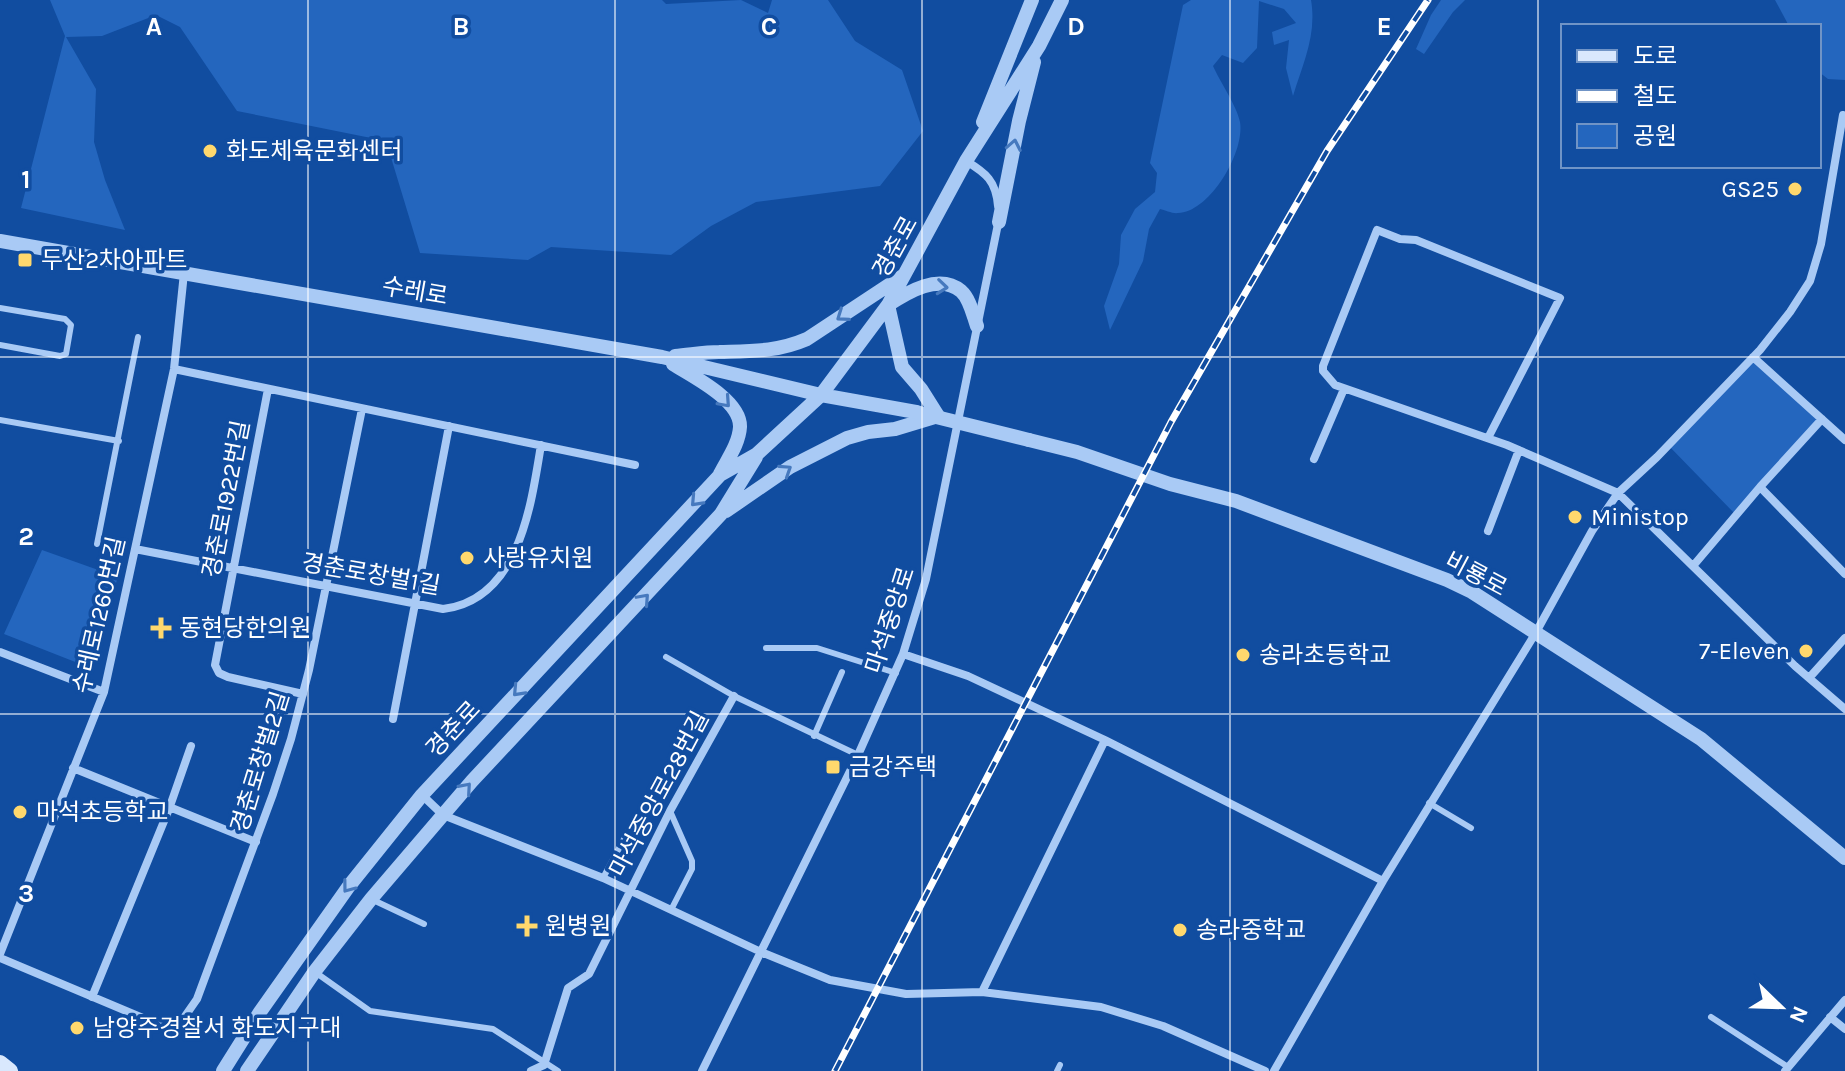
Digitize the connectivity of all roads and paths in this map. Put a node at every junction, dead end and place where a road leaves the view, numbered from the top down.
1 (1032, 0) edge
2 (1062, 0) edge
3 (1039, 46) junction
4 (1843, 115) edge
5 (966, 161) junction
6 (999, 222) junction
7 (0, 241) edge
8 (184, 272) junction
9 (907, 272) junction
10 (888, 305) junction
11 (0, 308) edge
12 (977, 326) junction
13 (138, 337) dead end
14 (0, 345) edge
15 (662, 357) junction
16 (1753, 357) junction
17 (174, 369) junction
18 (268, 389) junction
19 (1344, 389) junction
20 (821, 395) junction
21 (362, 409) junction
22 (938, 416) junction
23 (1822, 419) junction
24 (0, 420) edge
25 (449, 426) junction
26 (1488, 438) junction
27 (1845, 440) edge
28 (119, 441) junction
29 (541, 445) junction
30 (1519, 450) junction
31 (757, 454) junction
32 (1314, 459) dead end
33 (635, 465) dead end
34 (720, 475) junction
35 (1760, 487) junction
36 (1618, 493) junction
37 (721, 514) junction
38 (1488, 531) dead end
39 (97, 544) dead end
40 (135, 549) junction
41 (1693, 566) junction
42 (232, 568) junction
43 (1845, 574) edge
44 (327, 587) junction
45 (415, 604) junction
46 (1535, 634) junction
47 (1845, 638) edge
48 (766, 648) dead end
49 (0, 652) edge
50 (903, 654) junction
51 (666, 657) dead end
52 (842, 672) dead end
53 (896, 673) junction
54 (1809, 678) junction
55 (104, 692) junction
56 (303, 694) junction
57 (734, 696) junction
58 (1845, 709) edge
59 (393, 719) dead end
60 (814, 736) junction
61 (1105, 740) junction
62 (191, 746) dead end
63 (858, 755) junction
64 (73, 768) junction
65 (422, 795) junction
66 (1429, 803) junction
67 (169, 809) junction
68 (670, 811) junction
69 (443, 815) junction
70 (637, 815) dead end
71 (1471, 828) dead end
72 (256, 842) junction
73 (1845, 858) edge
74 (603, 878) junction
75 (1383, 881) junction
76 (630, 890) junction
77 (371, 899) junction
78 (671, 910) junction
79 (424, 924) dead end
80 (761, 952) junction
81 (0, 956) edge
82 (315, 971) junction
83 (982, 992) junction
84 (92, 997) junction
85 (1845, 1000) edge
86 (1711, 1017) dead end
87 (1830, 1017) junction
88 (1845, 1029) edge
89 (0, 1063) edge
90 (544, 1065) junction
91 (1786, 1069) edge
92 (10, 1071) edge
93 (223, 1071) edge
94 (247, 1071) edge
95 (531, 1071) edge
96 (558, 1071) edge
97 (702, 1071) edge
98 (1265, 1071) edge
99 (1274, 1071) edge

1 - 5 street, 경춘로
2 - 3 street, 경춘로
3 - 5 street, 경춘로
6 -> 3 street
4 - 16 street
5 - 6 street, 마석중앙로
5 - 9 street, 경춘로
6 - 12 street, 마석중앙로
7 - 8 street, 수레로
8 - 15 street, 수레로
8 - 17 street, 수레로1260번길
9 - 10 street, 경춘로
9 -> 15 street
10 -> 12 street
10 - 20 street, 경춘로
10 - 22 street
11 - 14 lane
12 - 50 street, 마석중앙로
13 - 28 lane
15 - 20 street, 수레로
15 -> 34 street
16 - 23 street
16 - 36 street
17 - 18 street, 경춘로1922번길
17 - 40 street, 수레로1260번길
18 - 21 street, 경춘로1922번길
18 - 42 street, 경춘로1922번길
19 - 26 street
19 - 26 street
19 - 32 street
20 - 22 street, 비룡로, bridge
20 - 31 street, 경춘로
21 - 25 street, 경춘로1922번길
21 - 44 street, 경춘로창벌2길
37 -> 22 street
22 - 46 street, 비룡로, bridge
23 - 27 street
23 - 35 street
24 - 28 lane
25 - 29 street, 경춘로1922번길
25 - 45 street
26 - 30 street
28 - 39 lane
29 - 33 street, 경춘로1922번길
29 - 45 street, 경춘로창벌1길
30 - 36 street
30 - 38 street
31 - 34 street, 경춘로
31 - 37 street, 경춘로
34 -> 65 street, 경춘로
35 - 41 street
35 - 43 street
36 - 41 street
36 - 46 street
69 -> 37 street, 경춘로
40 - 42 street, 경춘로창벌1길
40 - 55 street, 수레로1260번길
41 - 54 street
42 - 44 street, 경춘로창벌1길
42 - 56 street, 경춘로1922번길
44 - 45 street, 경춘로창벌1길
44 - 56 street, 경춘로창벌2길
45 - 59 street
46 - 66 street
46 - 73 street, 비룡로
47 - 54 street
48 - 53 lane
49 - 55 street
50 - 53 street, 마석중앙로
50 - 61 street
51 - 57 lane
52 - 60 lane
53 - 63 street, 마석중앙로
54 - 58 street
55 - 64 street, 수레로1260번길
56 - 72 street, 경춘로창벌2길
57 - 60 lane
57 - 68 street, 마석중앙로28번길
60 - 63 lane
61 - 75 street
61 - 83 street
62 - 67 street
63 - 80 street, 마석중앙로
64 - 67 street
64 - 81 street, 수레로1260번길
65 - 69 street
65 -> 93 street, 경춘로
66 - 71 lane
66 - 75 street
67 - 72 street
67 - 84 street
68 - 76 street, 마석중앙로28번길
68 - 78 lane
69 - 74 street
69 - 77 street, 경춘로
70 - 74 lane
72 - 84 street, 경춘로창벌2길
74 - 76 street
75 - 99 street
76 - 78 street
76 - 90 street, 마석중앙로28번길
77 - 79 lane
77 - 82 street, 경춘로
78 - 80 street
80 - 83 street
80 - 97 street, 마석중앙로
81 - 84 street, 경춘로창벌2길
82 - 90 lane
82 - 94 street, 경춘로
83 - 98 street
85 - 87 street
86 - 91 lane
87 - 88 street
87 - 91 street
89 - 92 main road
90 - 95 street
90 - 96 lane

